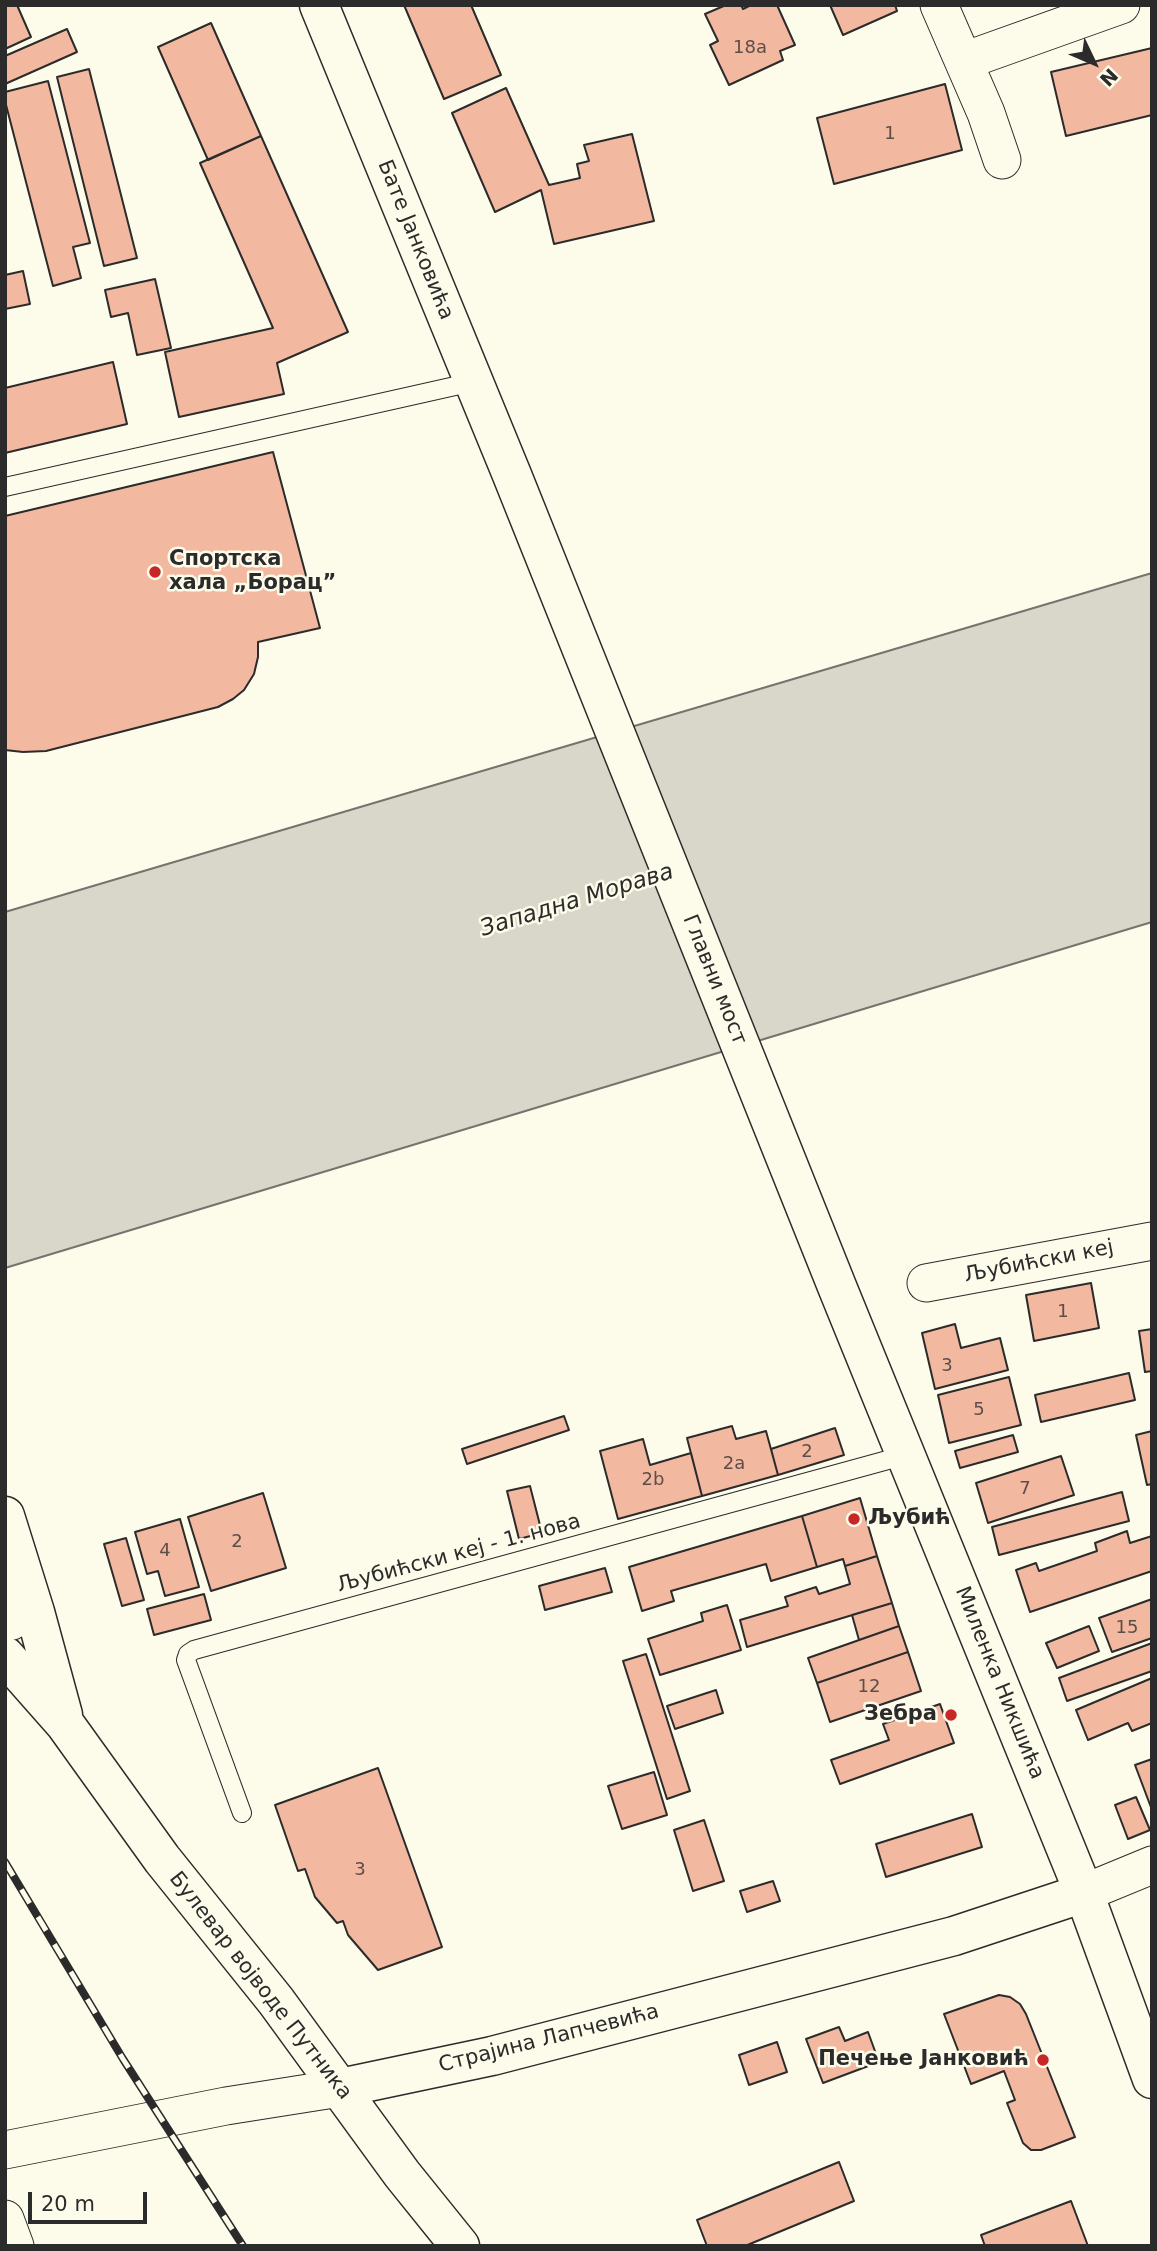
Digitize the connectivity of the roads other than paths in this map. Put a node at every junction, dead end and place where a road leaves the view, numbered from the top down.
1 (319, 5) edge
2 (939, 5) edge
3 (1121, 5) edge
4 (964, 61) junction
5 (1002, 160) dead end
6 (473, 382) junction
7 (512, 475) joint
8 (5, 487) edge
9 (1152, 1241) edge
10 (926, 1283) dead end
11 (838, 1289) joint
12 (906, 1455) junction
13 (5, 1516) edge
14 (14, 1623) edge
15 (65, 1724) junction
16 (242, 1812) dead end
17 (1152, 1865) edge
18 (1084, 1893) junction
19 (1152, 2079) edge
20 (340, 2088) junction
21 (5, 2150) edge
22 (5, 2219) edge
23 (15, 2246) edge
24 (460, 2246) edge

1 - 6 main road, Бате Јанковића
2 - 4 street
3 - 4 street
4 - 5 street
6 - 7 main road, Бате Јанковића
6 - 8 lane
7 - 11 main road, Главни мост
9 - 10 street, Љубићски кеј
11 - 12 main road, Миленка Никшића
12 - 16 lane, Љубићски кеј - 1. нова
12 - 18 main road, Миленка Никшића
13 - 14 main road
14 - 15 main road, Булевар војводе Путника
14 - 15 main road, Булевар војводе Путника
15 - 20 main road, Булевар војводе Путника
17 - 18 street
18 - 19 main road, Миленка Никшића
18 - 20 main road, Страјина Лапчевића
20 - 21 street, Страјина Лапчевића
20 - 24 main road, Булевар војводе Путника
22 - 23 street

